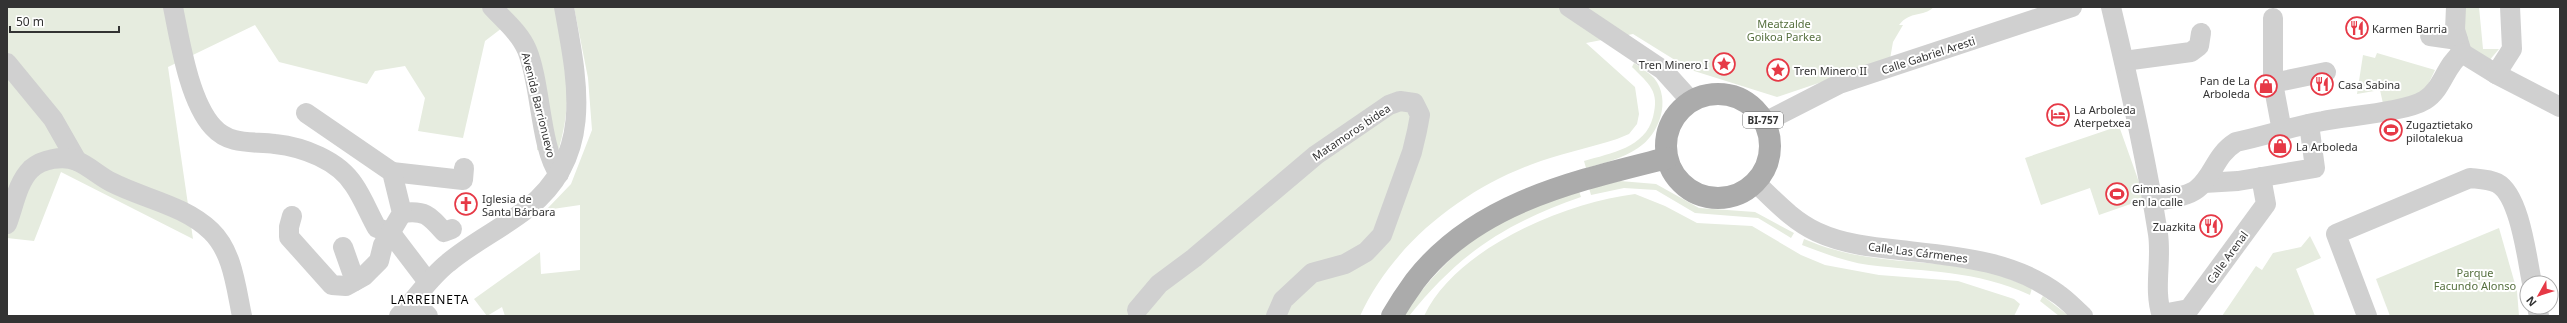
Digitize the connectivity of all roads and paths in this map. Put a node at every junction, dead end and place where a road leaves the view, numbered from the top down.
1 (173, 7) edge
2 (564, 7) edge
3 (1569, 7) edge
4 (2072, 7) edge
5 (2111, 7) edge
6 (2456, 7) edge
7 (2510, 7) edge
8 (497, 13) edge
9 (2273, 18) dead end
10 (2201, 33) dead end
11 (2430, 36) dead end
12 (2460, 46) junction
13 (2124, 61) junction
14 (7, 63) edge
15 (2326, 72) dead end
16 (2496, 74) junction
17 (2273, 82) junction
18 (1691, 101) junction
19 (2560, 107) edge
20 (306, 114) dead end
21 (1765, 122) junction
22 (2309, 124) junction
23 (2282, 131) junction
24 (341, 136) junction
25 (1667, 158) junction
26 (77, 161) junction
27 (464, 168) dead end
28 (392, 172) junction
29 (559, 174) junction
30 (2261, 177) junction
31 (1756, 183) junction
32 (2204, 183) junction
33 (354, 184) junction
34 (2153, 202) junction
35 (402, 213) junction
36 (292, 216) dead end
37 (7, 224) edge
38 (452, 229) dead end
39 (390, 232) junction
40 (343, 247) dead end
41 (2530, 275) edge
42 (355, 281) junction
43 (428, 282) junction
44 (413, 301) junction
45 (1137, 310) dead end
46 (2162, 315) edge
47 (242, 316) edge
48 (399, 316) edge
49 (428, 316) edge
50 (1276, 316) edge
51 (1392, 316) edge
52 (2083, 316) edge
53 (2367, 316) edge

1 - 33 street
2 - 29 street
3 - 18 street
4 - 21 street, Calle Gabriel Aresti
5 - 13 street
6 - 12 street
7 - 16 street
8 - 29 street, Avenida Barrionuevo
9 - 17 street
10 - 13 street
11 - 12 street
12 - 16 street
12 - 22 street
13 - 34 street
14 - 26 street
15 - 17 street
16 - 19 street
17 - 23 street
18 - 21 main road, BI-757
18 - 25 main road, BI-757
20 - 24 street
21 - 31 main road, BI-757
22 - 23 street
22 - 30 street
23 - 32 street
24 - 28 street
24 - 33 street
25 - 31 main road, BI-757
25 - 51 main road
26 - 37 street
26 - 47 street
27 - 28 street
28 - 35 street
29 - 43 street
30 - 32 street
30 - 46 street, Calle Arenal
31 - 52 street, Calle Las Cármenes
32 - 34 street
33 - 39 street
34 - 46 street
35 - 38 street
35 - 39 street
36 - 42 street
39 - 42 street
39 - 43 street
40 - 42 street
41 - 53 street
43 - 44 street
44 - 48 street
44 - 49 street
45 - 50 street, Matamoros bidea

